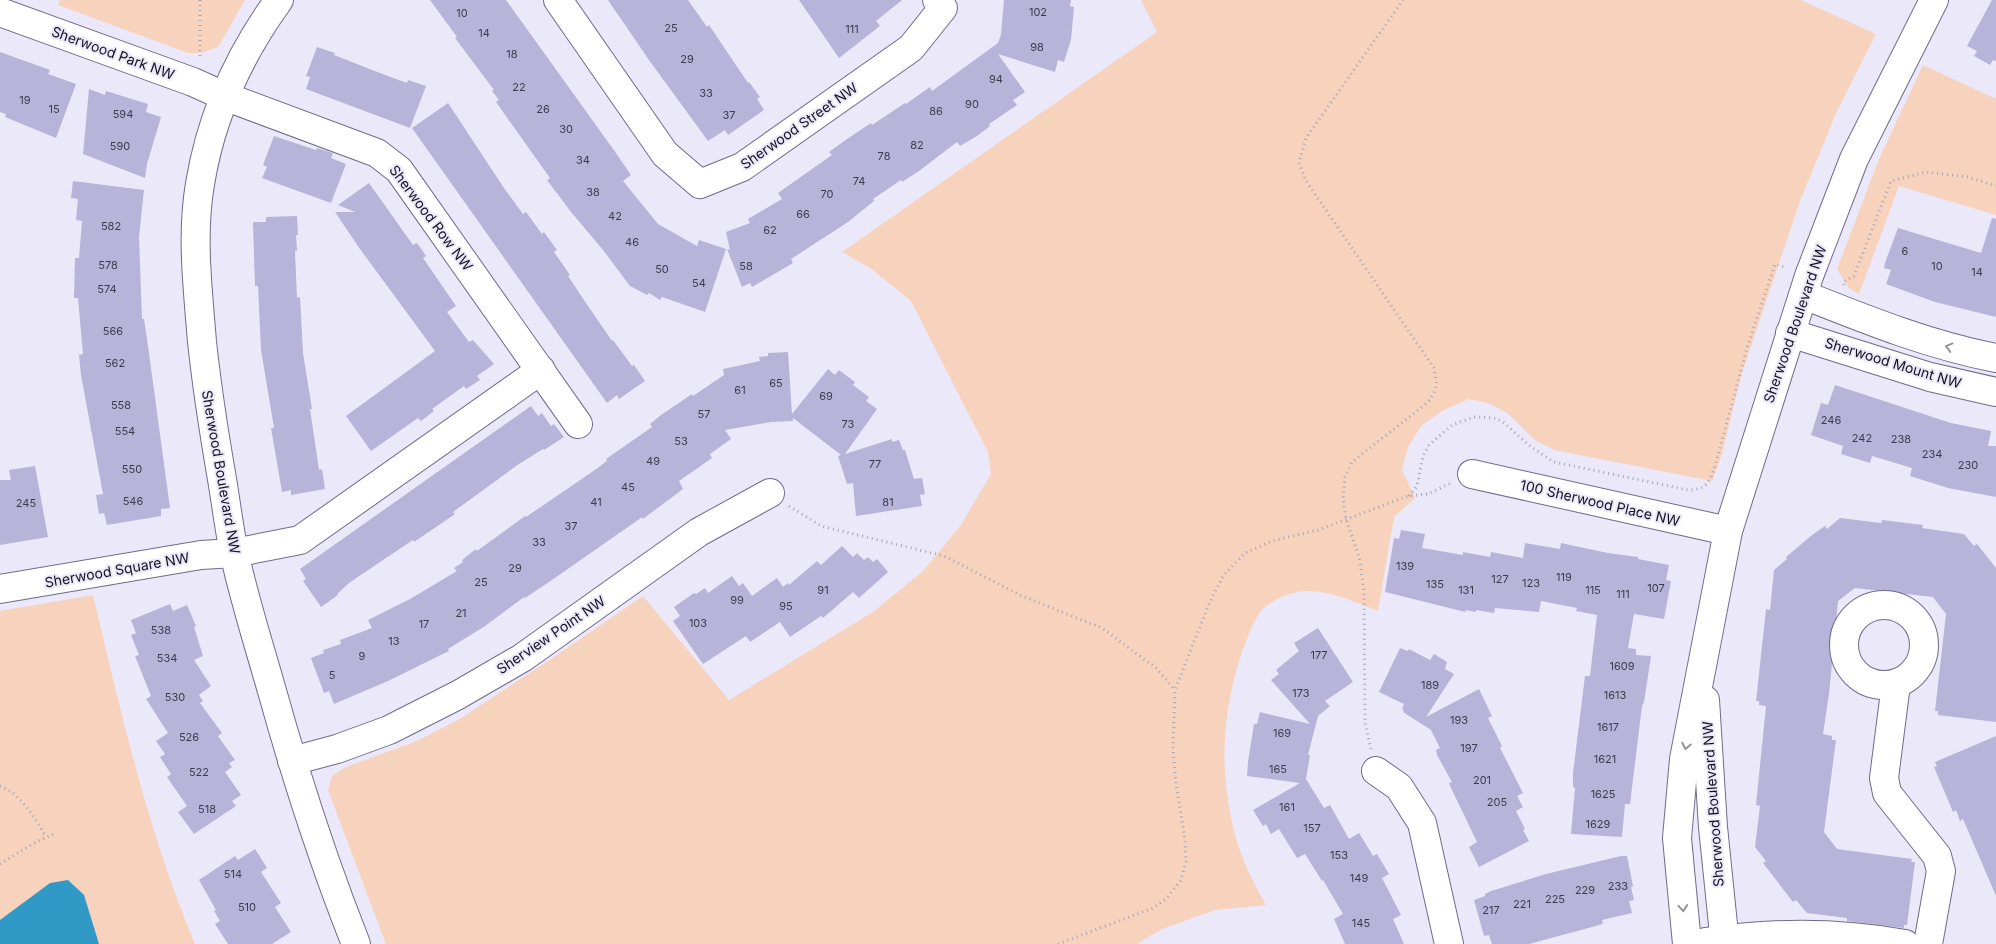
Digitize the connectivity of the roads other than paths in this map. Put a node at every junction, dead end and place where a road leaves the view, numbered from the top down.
1 (279, 0) edge
2 (558, 0) edge
3 (937, 0) edge
4 (1934, 0) edge
5 (0, 12) edge
6 (224, 96) junction
7 (1804, 295) junction
8 (1790, 333) junction
9 (1996, 358) edge
10 (541, 370) junction
11 (1996, 392) edge
12 (578, 424) dead end
13 (1472, 474) road end
14 (770, 493) road end
15 (1728, 532) junction
16 (234, 553) junction
17 (0, 589) edge
18 (1703, 664) junction
19 (1896, 684) dead end
20 (292, 761) junction
21 (1376, 771) road end
22 (1725, 942) edge
23 (356, 944) edge
24 (1449, 944) edge
25 (1688, 944) edge
26 (1905, 944) edge
27 (1928, 944) edge

1 - 6 street, Sherwood Boulevard NW
2 - 3 street, Sherwood Street NW
4 - 7 street, Sherwood Boulevard NW
5 - 6 street, Sherwood Park NW
6 - 10 street, Sherwood Row NW
6 - 16 street, Sherwood Boulevard NW
7 - 8 street, Sherwood Boulevard NW
9 -> 7 street
8 - 11 street, Sherwood Mount NW
8 - 15 street, Sherwood Boulevard NW
10 - 12 street, Sherwood Row NW
10 - 16 street
13 - 15 street, 100 Sherwood Place NW
14 - 20 street, Sherview Point NW
15 - 18 street, Sherwood Boulevard NW
16 - 17 street, Sherwood Square NW
16 - 20 street, Sherwood Boulevard NW
18 - 22 street, Sherwood Boulevard NW
18 -> 25 street, Sherwood Boulevard NW
19 - 27 street
20 - 23 street, Sherwood Boulevard NW
21 - 24 street
22 - 25 street
22 - 26 street

